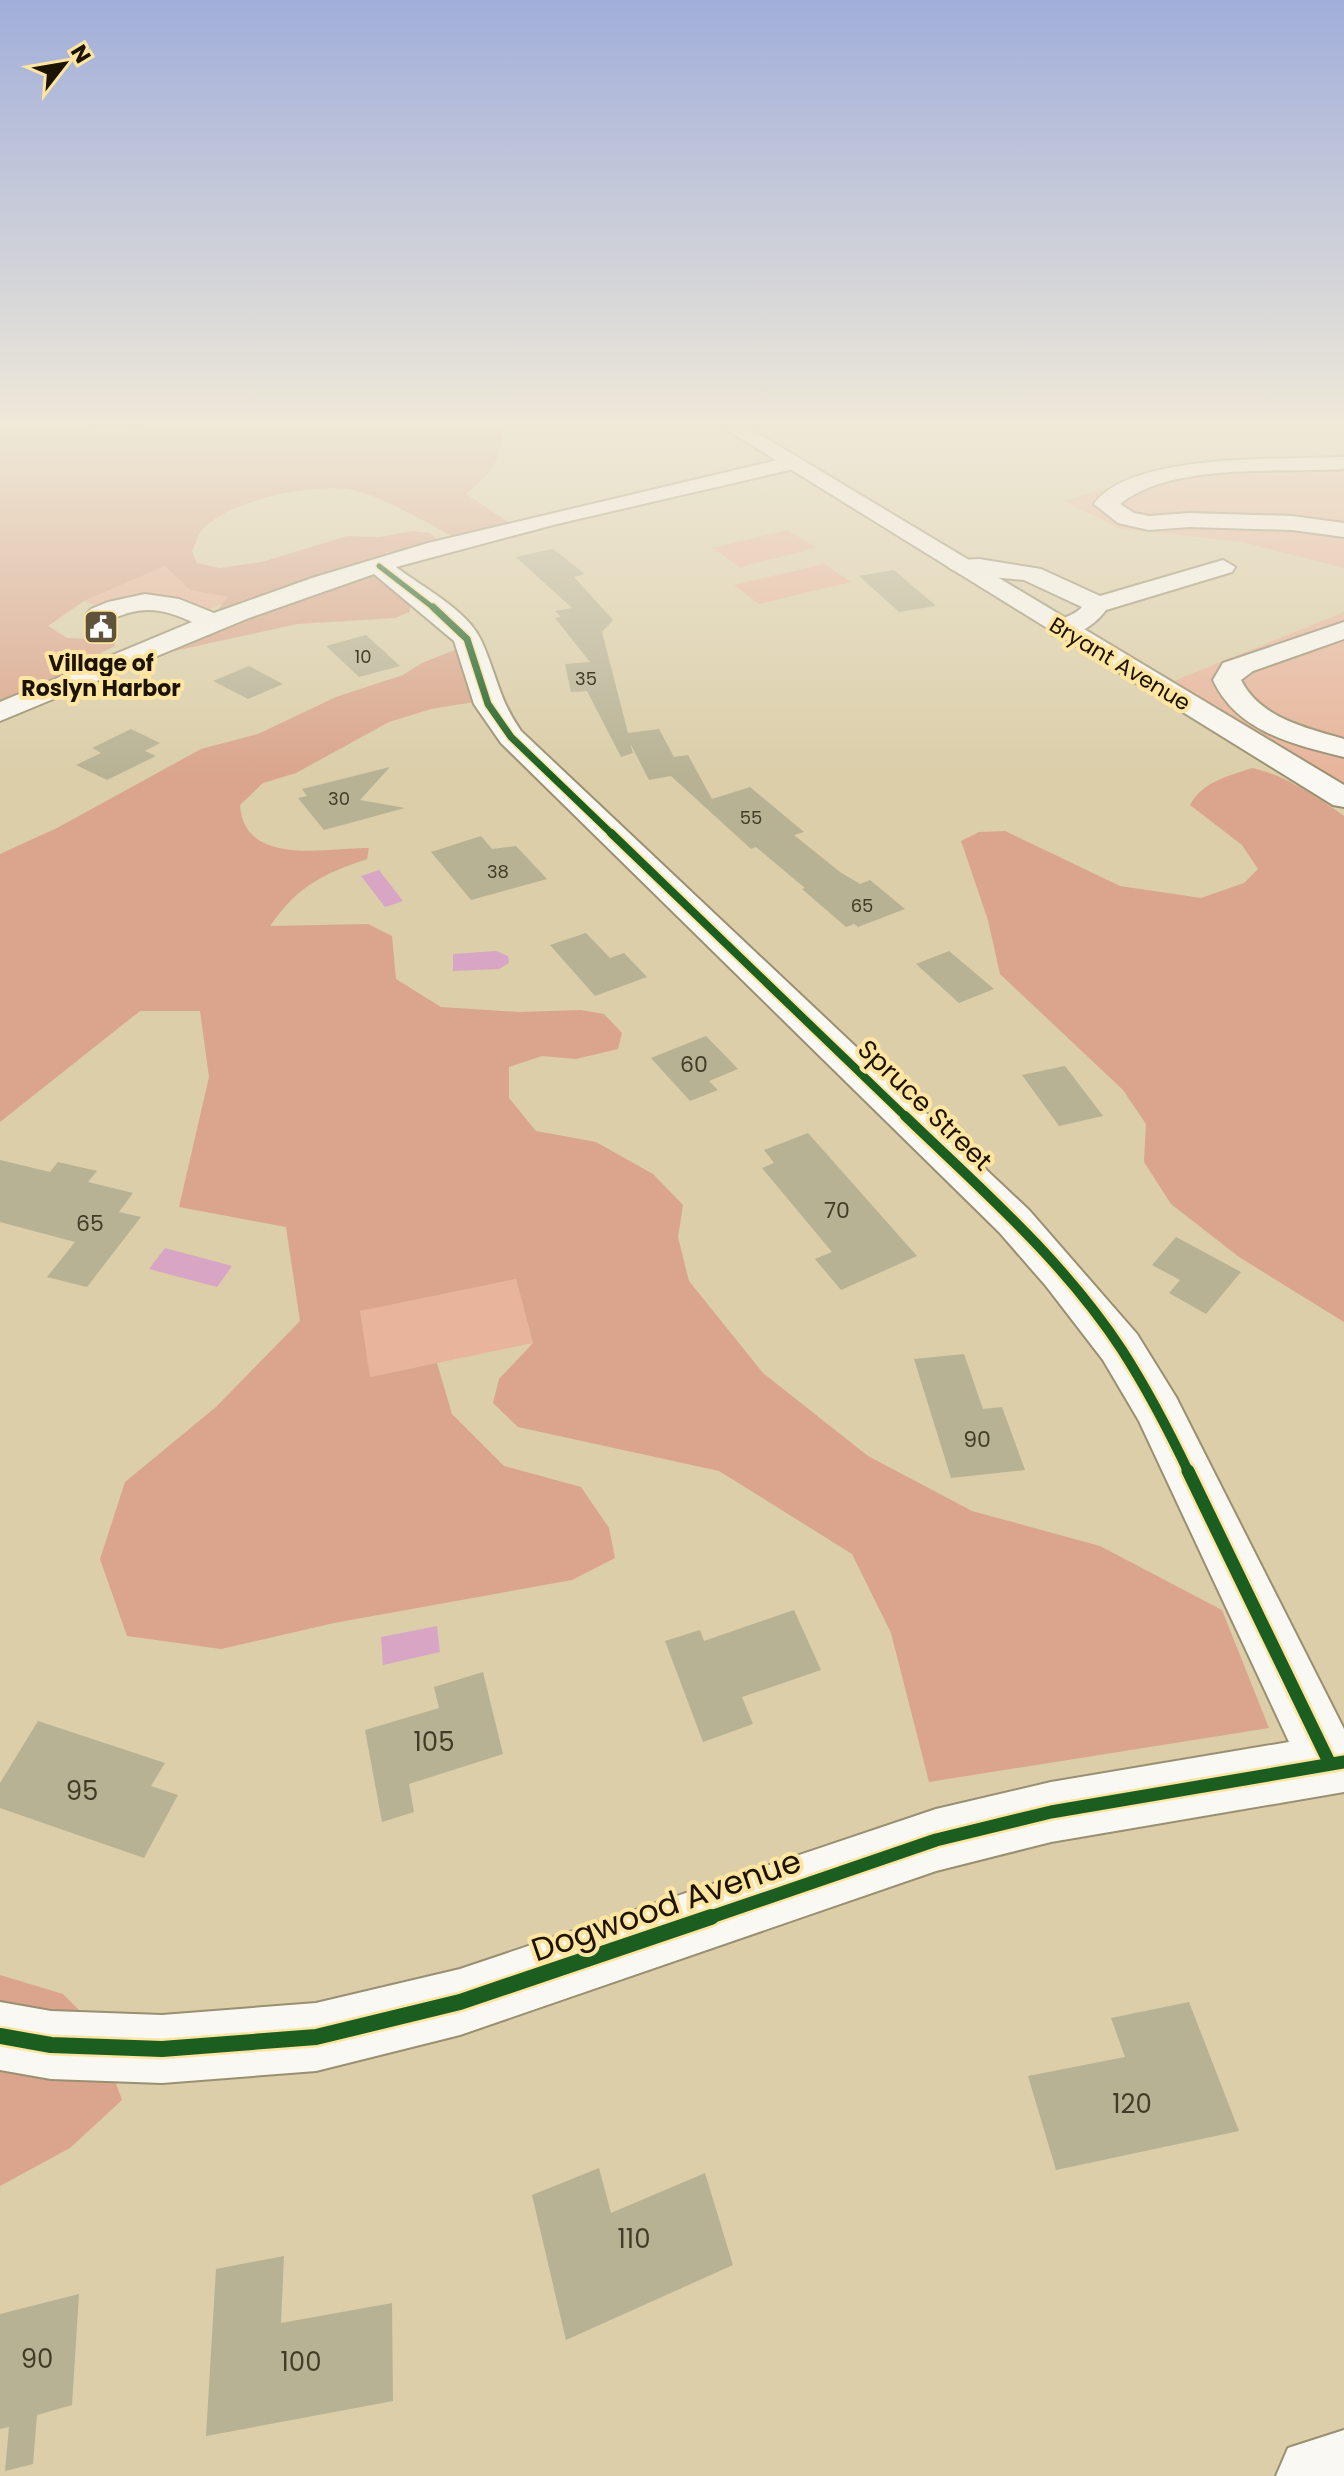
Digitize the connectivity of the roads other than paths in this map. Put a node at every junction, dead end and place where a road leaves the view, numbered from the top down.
1 (458, 544) edge
2 (922, 544) edge
3 (379, 566) junction
4 (960, 567) junction
5 (1223, 567) dead end
6 (1097, 605) junction
7 (100, 614) dead end
8 (214, 623) junction
9 (1061, 629) junction
10 (1344, 630) edge
11 (0, 712) edge
12 (1344, 748) edge
13 (1344, 798) edge
14 (1337, 1763) edge
15 (0, 2036) edge
16 (1344, 2470) edge
17 (1316, 2476) edge

1 - 3 street
2 - 4 street, Bryant Avenue
3 - 8 street
3 - 14 street, Spruce Street
4 - 6 street
4 - 9 street, Bryant Avenue
5 - 6 street
6 - 9 street
7 - 8 street
8 - 11 street
9 - 13 street, Bryant Avenue
10 - 12 street
14 - 15 street, Dogwood Avenue
16 - 17 street

